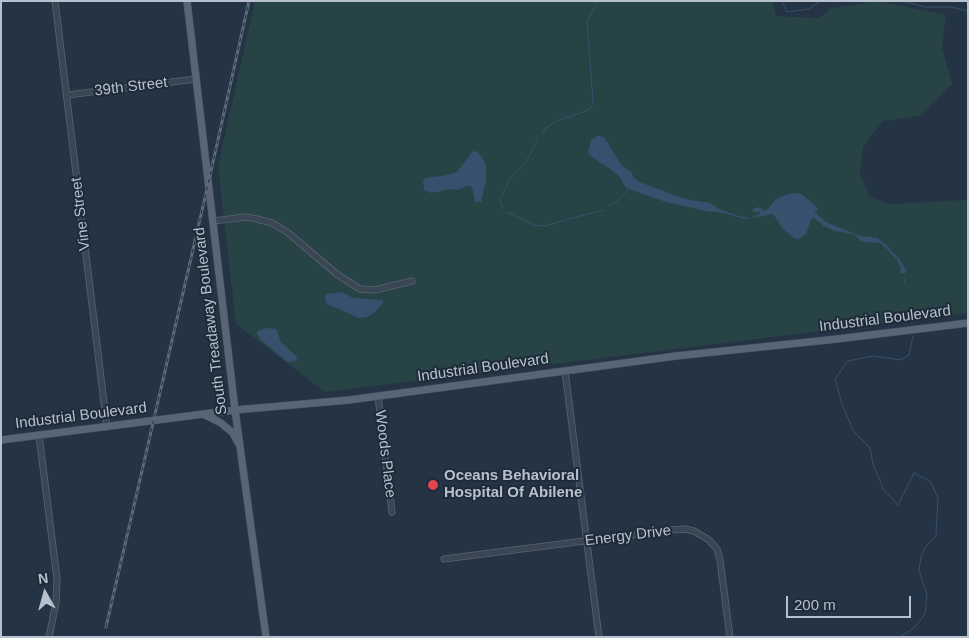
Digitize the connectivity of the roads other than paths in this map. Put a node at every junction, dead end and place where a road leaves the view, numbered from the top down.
1 (55, 1) edge
2 (187, 1) edge
3 (196, 80) junction
4 (67, 95) junction
5 (213, 221) junction
6 (412, 281) dead end
7 (968, 323) edge
8 (565, 371) junction
9 (378, 396) junction
10 (236, 410) junction
11 (202, 414) junction
12 (107, 427) junction
13 (39, 435) junction
14 (1, 440) edge
15 (240, 447) junction
16 (392, 512) dead end
17 (587, 541) junction
18 (444, 559) dead end
19 (49, 637) edge
20 (266, 637) edge
21 (599, 637) edge
22 (730, 637) edge

1 - 4 street, Vine Street
2 - 3 main road, South Treadaway Boulevard
3 - 4 street, 39th Street
3 - 5 main road, South Treadaway Boulevard
4 - 12 street, Vine Street
5 - 6 street
5 - 10 main road, South Treadaway Boulevard
7 - 8 main road, Industrial Boulevard
8 - 9 main road, Industrial Boulevard
8 - 17 street
9 - 10 main road, Industrial Boulevard
9 - 16 street, Woods Place
10 - 11 main road, Industrial Boulevard
10 - 15 main road, South Treadaway Boulevard
11 - 12 main road, Industrial Boulevard
11 - 15 main road
12 - 13 main road, Industrial Boulevard
13 - 14 main road, Industrial Boulevard
13 - 19 street
15 - 20 main road, South Treadaway Boulevard
17 - 18 street, Energy Drive
17 - 21 street
17 - 22 street, Energy Drive

